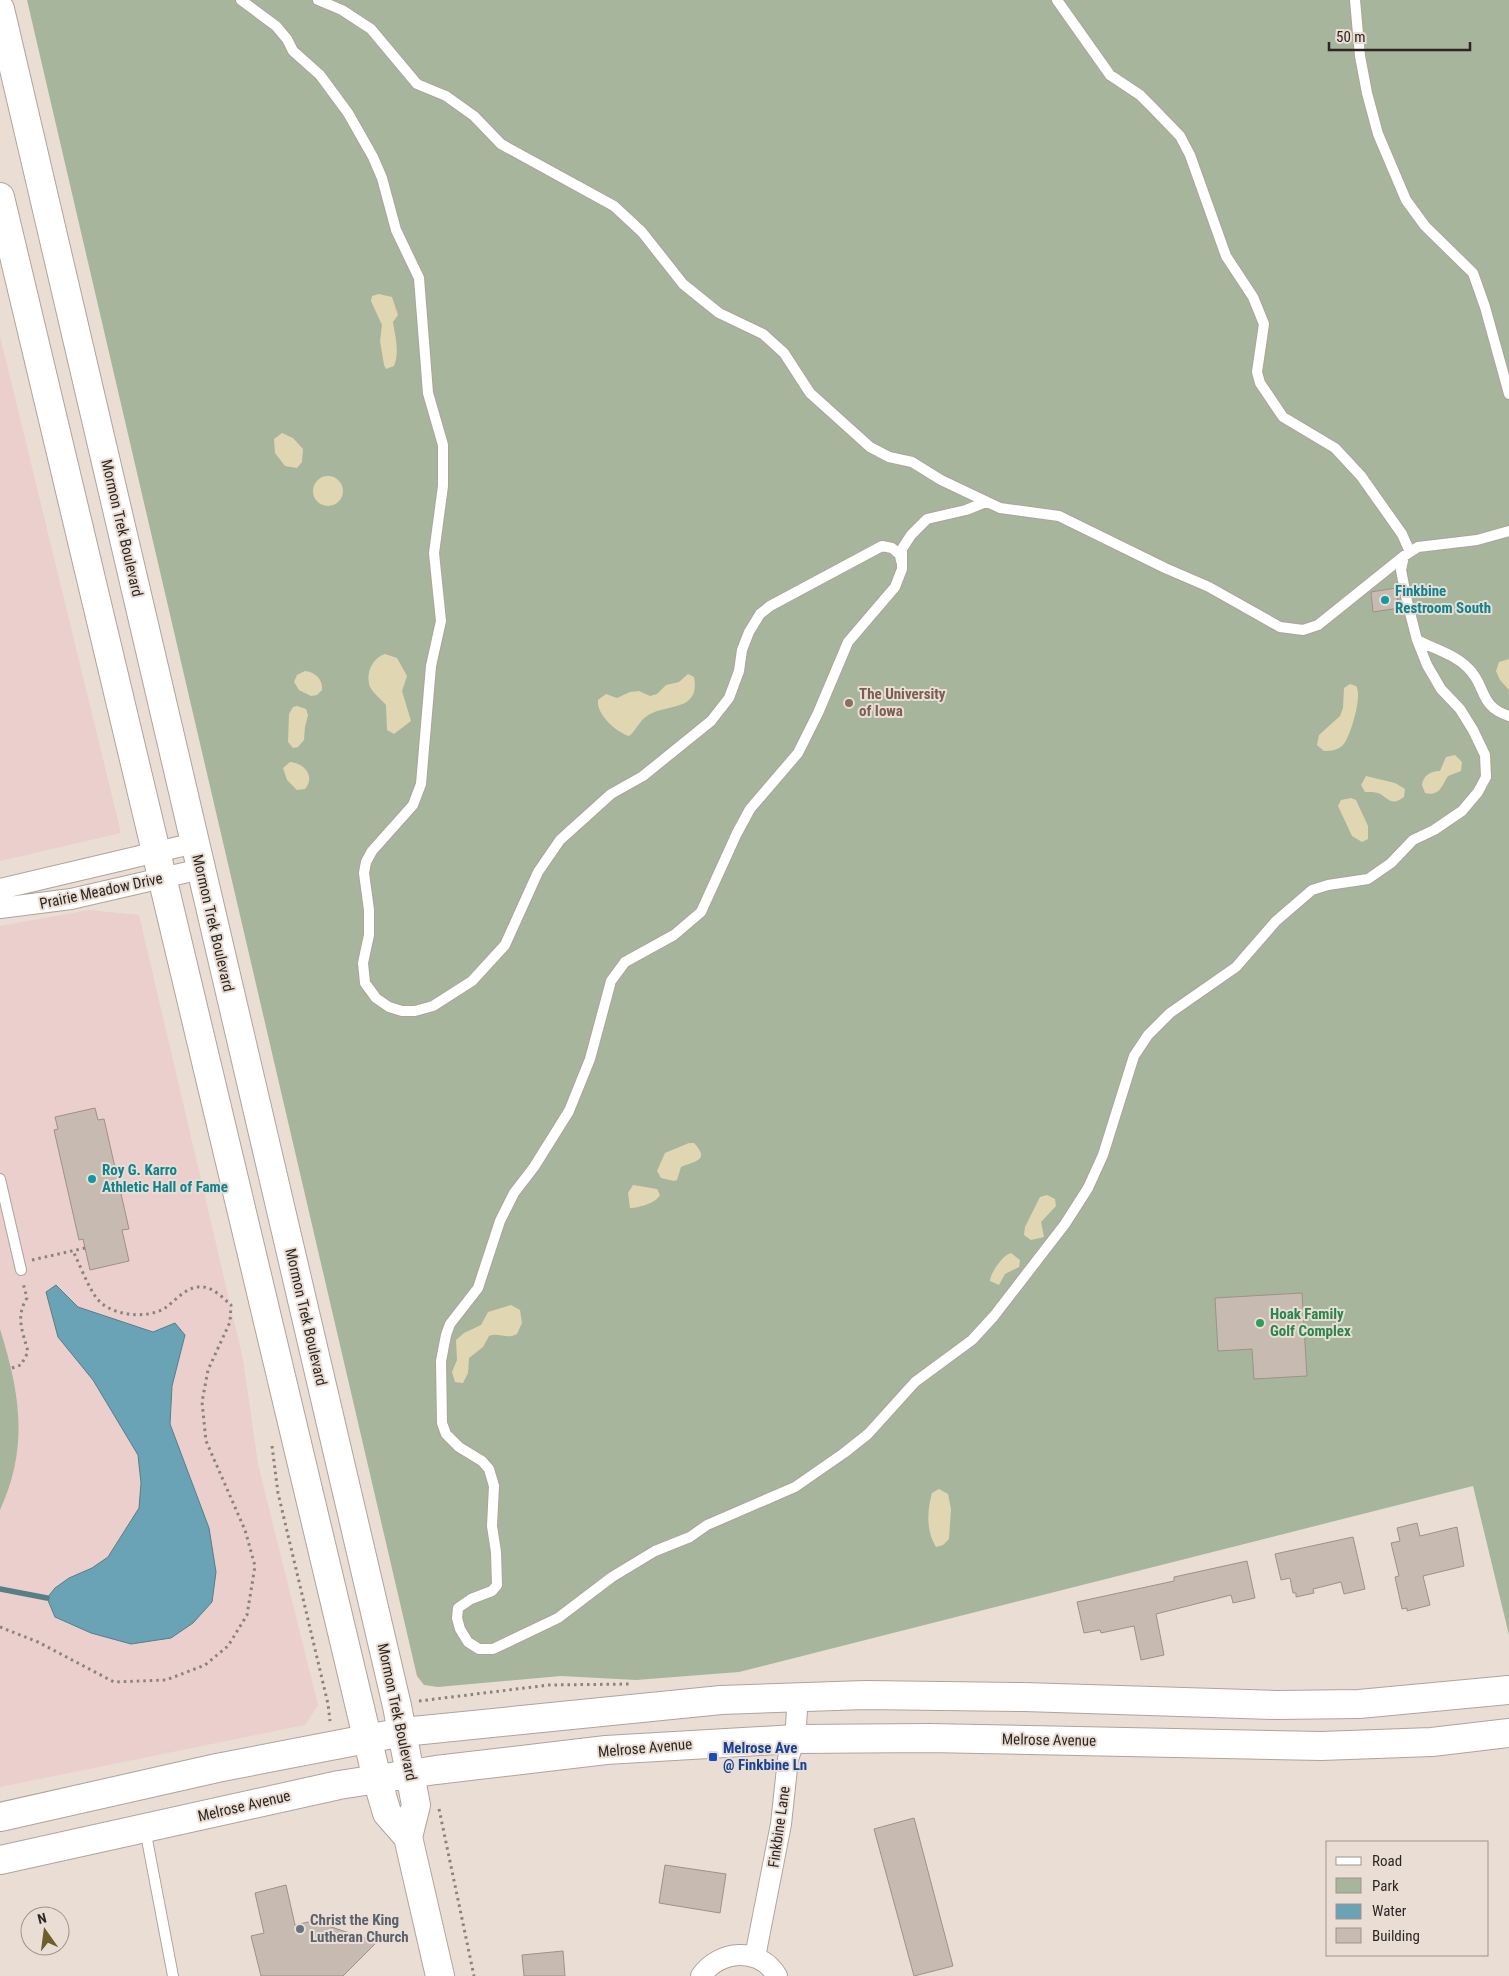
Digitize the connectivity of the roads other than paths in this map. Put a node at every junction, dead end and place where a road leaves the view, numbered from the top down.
1 (240, 0) edge
2 (318, 0) edge
3 (1056, 0) edge
4 (1355, 0) edge
5 (0, 9) edge
6 (0, 197) edge
7 (1509, 394) edge
8 (986, 502) junction
9 (1509, 531) edge
10 (1407, 554) junction
11 (902, 570) junction
12 (1417, 640) junction
13 (1509, 716) edge
14 (198, 856) junction
15 (161, 865) junction
16 (0, 889) edge
17 (0, 908) edge
18 (0, 1178) edge
19 (20, 1267) road end
20 (1509, 1690) edge
21 (798, 1696) junction
22 (403, 1732) junction
23 (1509, 1733) edge
24 (367, 1738) junction
25 (795, 1738) junction
26 (411, 1773) junction
27 (377, 1779) junction
28 (0, 1817) edge
29 (145, 1828) junction
30 (408, 1838) junction
31 (0, 1860) edge
32 (755, 1957) junction
33 (173, 1976) edge
34 (440, 1976) edge
35 (701, 1976) edge
36 (777, 1976) edge

1 - 11 lane
2 - 8 lane
3 - 10 lane
4 - 7 lane
5 - 14 main road, Mormon Trek Boulevard
6 - 15 main road, Mormon Trek Boulevard
8 - 10 lane
8 - 11 lane
9 - 10 lane
10 - 12 lane
11 - 12 lane
12 - 13 lane
14 - 15 street, Prairie Meadow Drive
14 - 15 street, Prairie Meadow Drive
14 - 22 main road, Mormon Trek Boulevard
15 - 16 street, Prairie Meadow Drive
15 - 17 street, Prairie Meadow Drive
15 - 24 main road, Mormon Trek Boulevard
18 - 19 lane
20 - 21 main road
21 - 22 main road
21 - 25 street, Finkbine Lane
22 - 24 main road
22 - 26 main road, Mormon Trek Boulevard
23 - 25 main road, Melrose Avenue
24 - 27 main road, Mormon Trek Boulevard
24 - 28 main road
25 - 26 main road, Melrose Avenue
25 - 32 street, Finkbine Lane
26 - 27 main road, Melrose Avenue
26 - 30 main road, Mormon Trek Boulevard
27 - 29 main road, Melrose Avenue
27 - 30 main road, Mormon Trek Boulevard
29 - 31 main road, Melrose Avenue
29 - 33 lane
30 - 34 main road, Mormon Trek Boulevard
32 - 35 street
32 - 36 street

